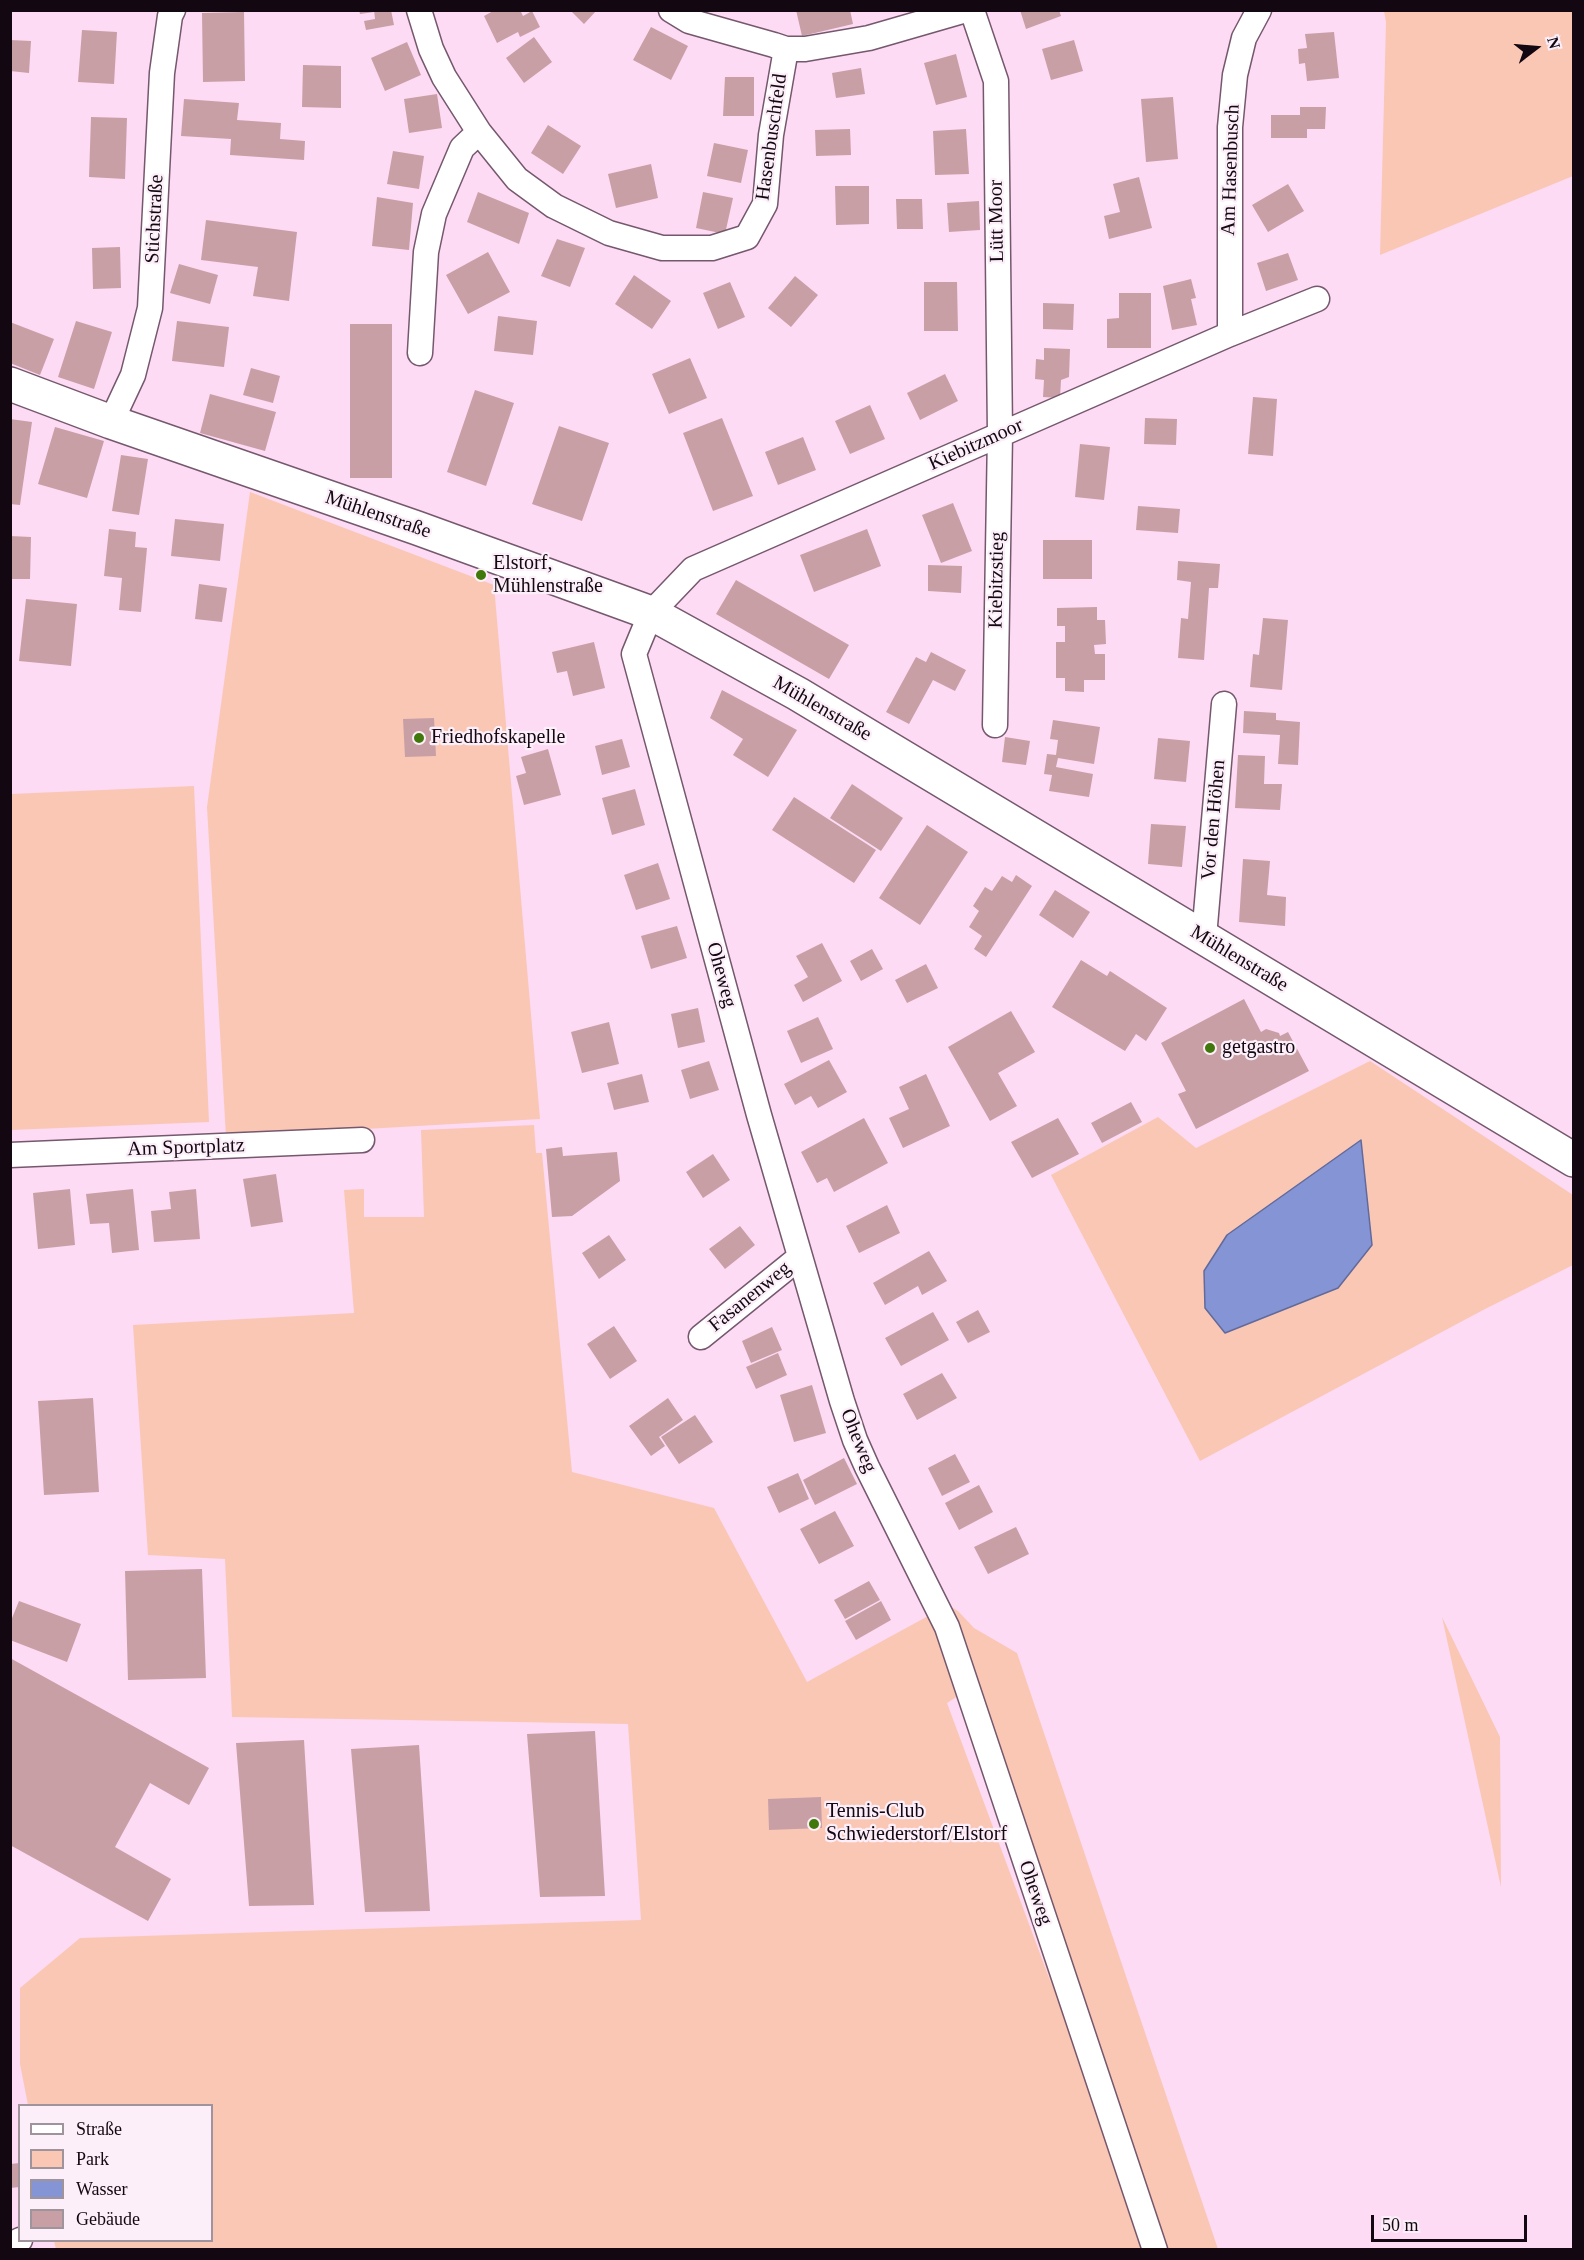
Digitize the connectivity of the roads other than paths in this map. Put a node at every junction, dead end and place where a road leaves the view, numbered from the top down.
1 (173, 10) edge
2 (419, 10) edge
3 (671, 10) edge
4 (966, 10) edge
5 (972, 10) edge
6 (1259, 10) edge
7 (786, 49) junction
8 (479, 132) junction
9 (1317, 299) dead end
10 (1230, 334) junction
11 (420, 353) dead end
12 (10, 384) edge
13 (111, 422) junction
14 (1000, 434) junction
15 (651, 614) junction
16 (1224, 704) dead end
17 (995, 725) dead end
18 (1204, 937) junction
19 (362, 1140) dead end
20 (10, 1155) edge
21 (1574, 1160) edge
22 (800, 1257) junction
23 (701, 1337) dead end
24 (1155, 2250) edge

1 - 13 street, Stichstraße
2 - 8 street, Hasenbuschfeld
3 - 7 street, Hasenbuschfeld
4 - 7 street, Hasenbuschfeld
5 - 14 street, Lütt Moor
6 - 10 street, Am Hasenbusch
7 - 8 street, Hasenbuschfeld
8 - 11 street
9 - 10 street, Kiebitzmoor
10 - 14 street, Kiebitzmoor
12 - 13 main road, Mühlenstraße
13 - 15 main road, Mühlenstraße
14 - 15 street, Kiebitzmoor
14 - 17 street, Kiebitzstieg
15 - 18 main road, Mühlenstraße
15 - 22 street, Oheweg
16 - 18 street, Vor den Höhen
18 - 21 main road, Mühlenstraße
19 - 20 street, Am Sportplatz
22 - 23 street, Fasanenweg
22 - 24 street, Oheweg

